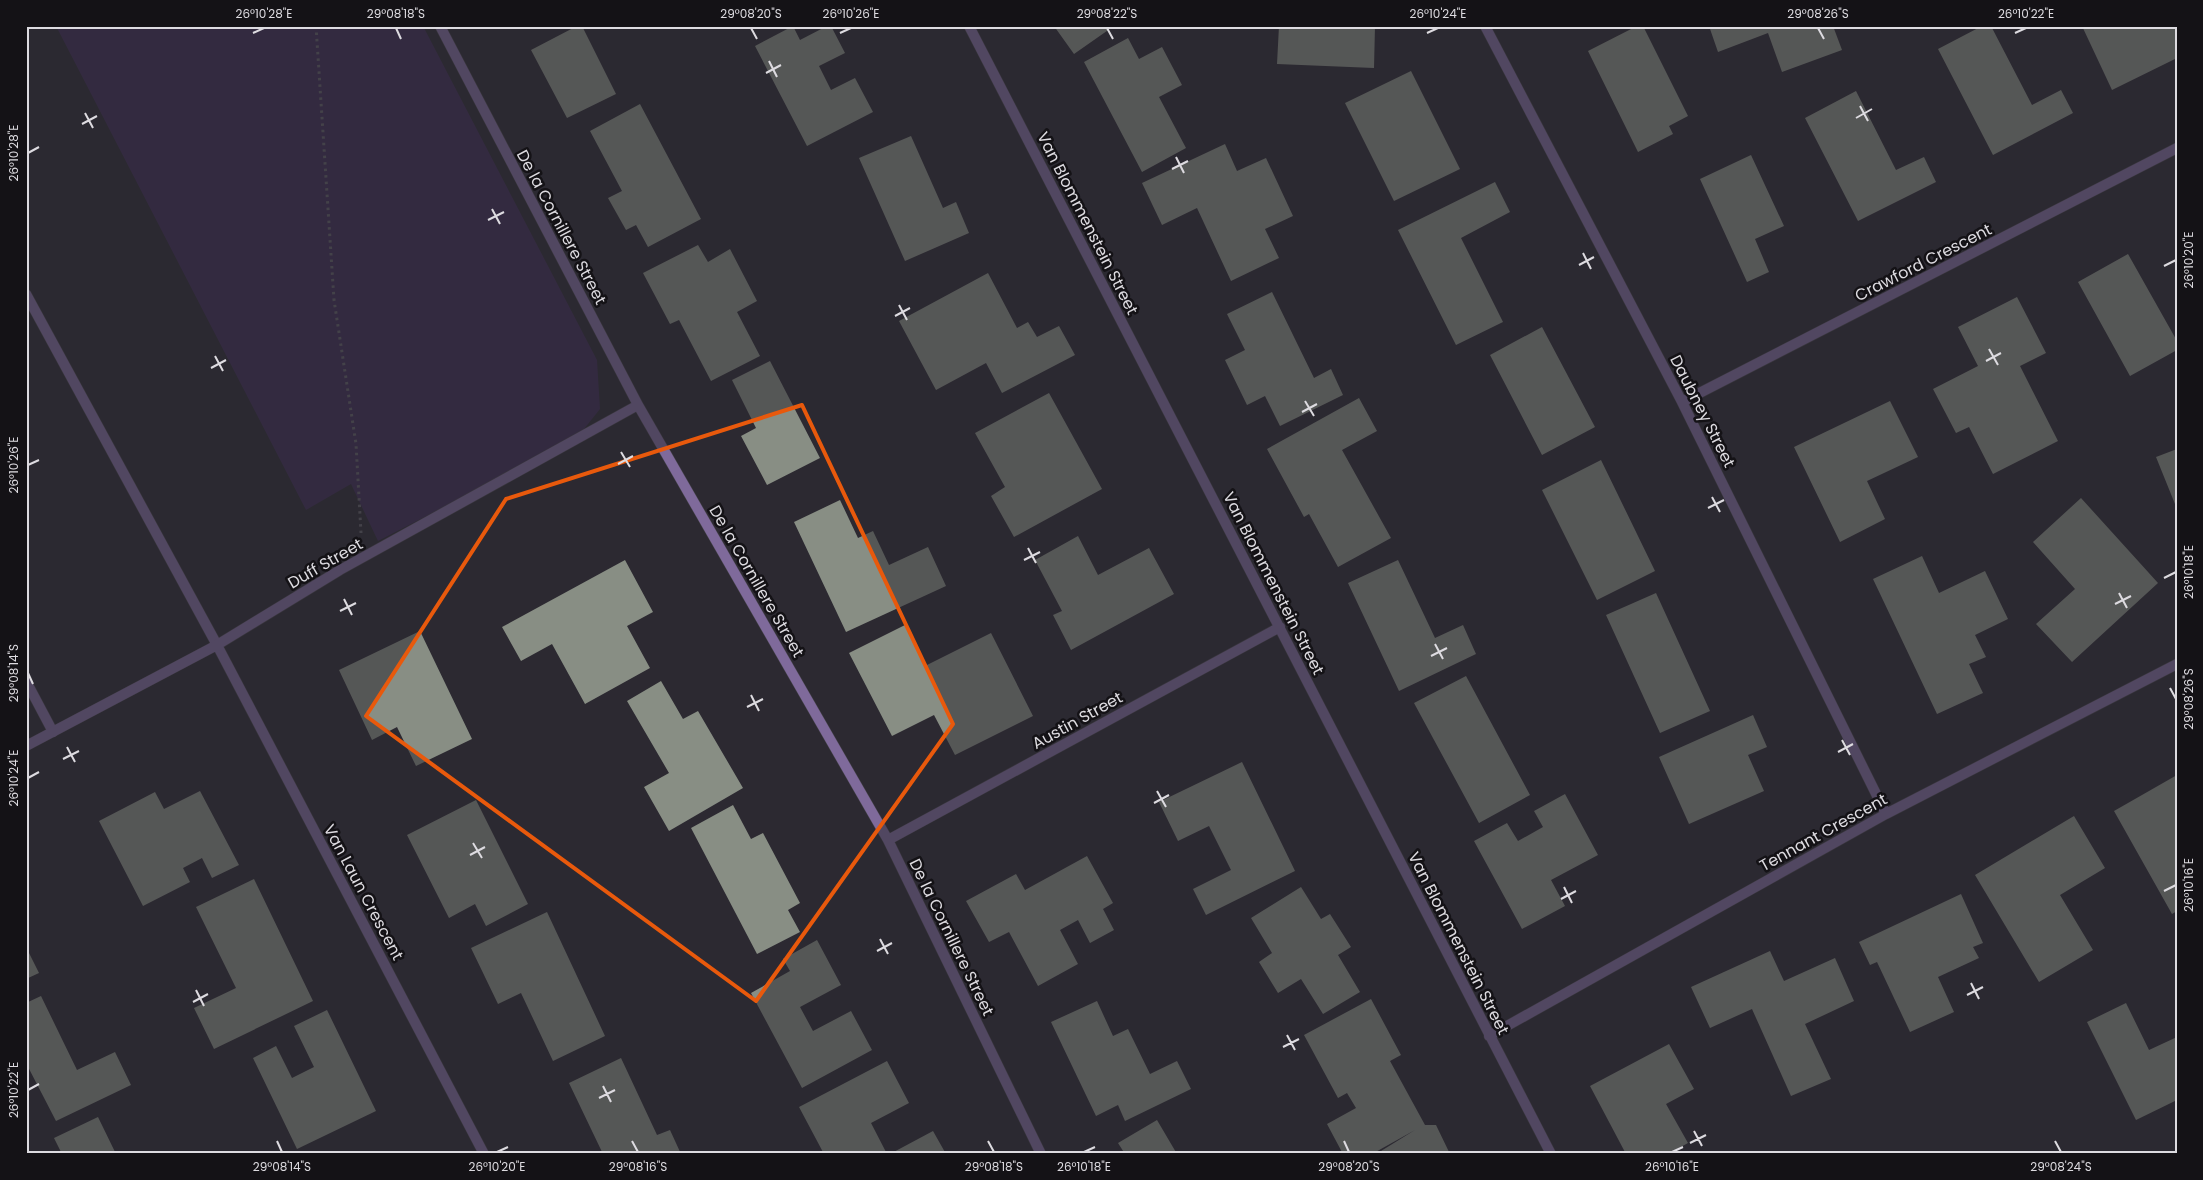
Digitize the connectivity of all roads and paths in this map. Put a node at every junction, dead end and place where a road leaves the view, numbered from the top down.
1 (316, 26) edge
2 (440, 26) edge
3 (970, 26) edge
4 (1485, 26) edge
5 (2177, 148) edge
6 (26, 294) edge
7 (1682, 402) junction
8 (638, 405) junction
9 (340, 570) junction
10 (1280, 627) junction
11 (216, 645) junction
12 (2177, 664) edge
13 (26, 681) edge
14 (53, 732) junction
15 (26, 746) edge
16 (1886, 814) junction
17 (888, 840) junction
18 (1490, 1036) junction
19 (484, 1154) edge
20 (1041, 1154) edge
21 (1551, 1154) edge

1 - 9 path
2 - 8 street, De la Cornillere Street
3 - 10 street, Van Blommenstein Street
4 - 7 street, Daubney Street
5 - 7 street, Crawford Crescent
6 - 11 street, Van Laun Crescent
7 - 16 street, Daubney Street
8 - 9 street, Duff Street
8 - 17 street, De la Cornillere Street
9 - 11 street, Duff Street
10 - 17 street, Austin Street
10 - 18 street, Van Blommenstein Street
11 - 14 street, Duff Street
11 - 19 street, Van Laun Crescent
12 - 16 street, Tennant Crescent
13 - 14 street
14 - 15 street, Duff Street
16 - 18 street, Tennant Crescent
17 - 20 street, De la Cornillere Street
18 - 21 street, Van Blommenstein Street

